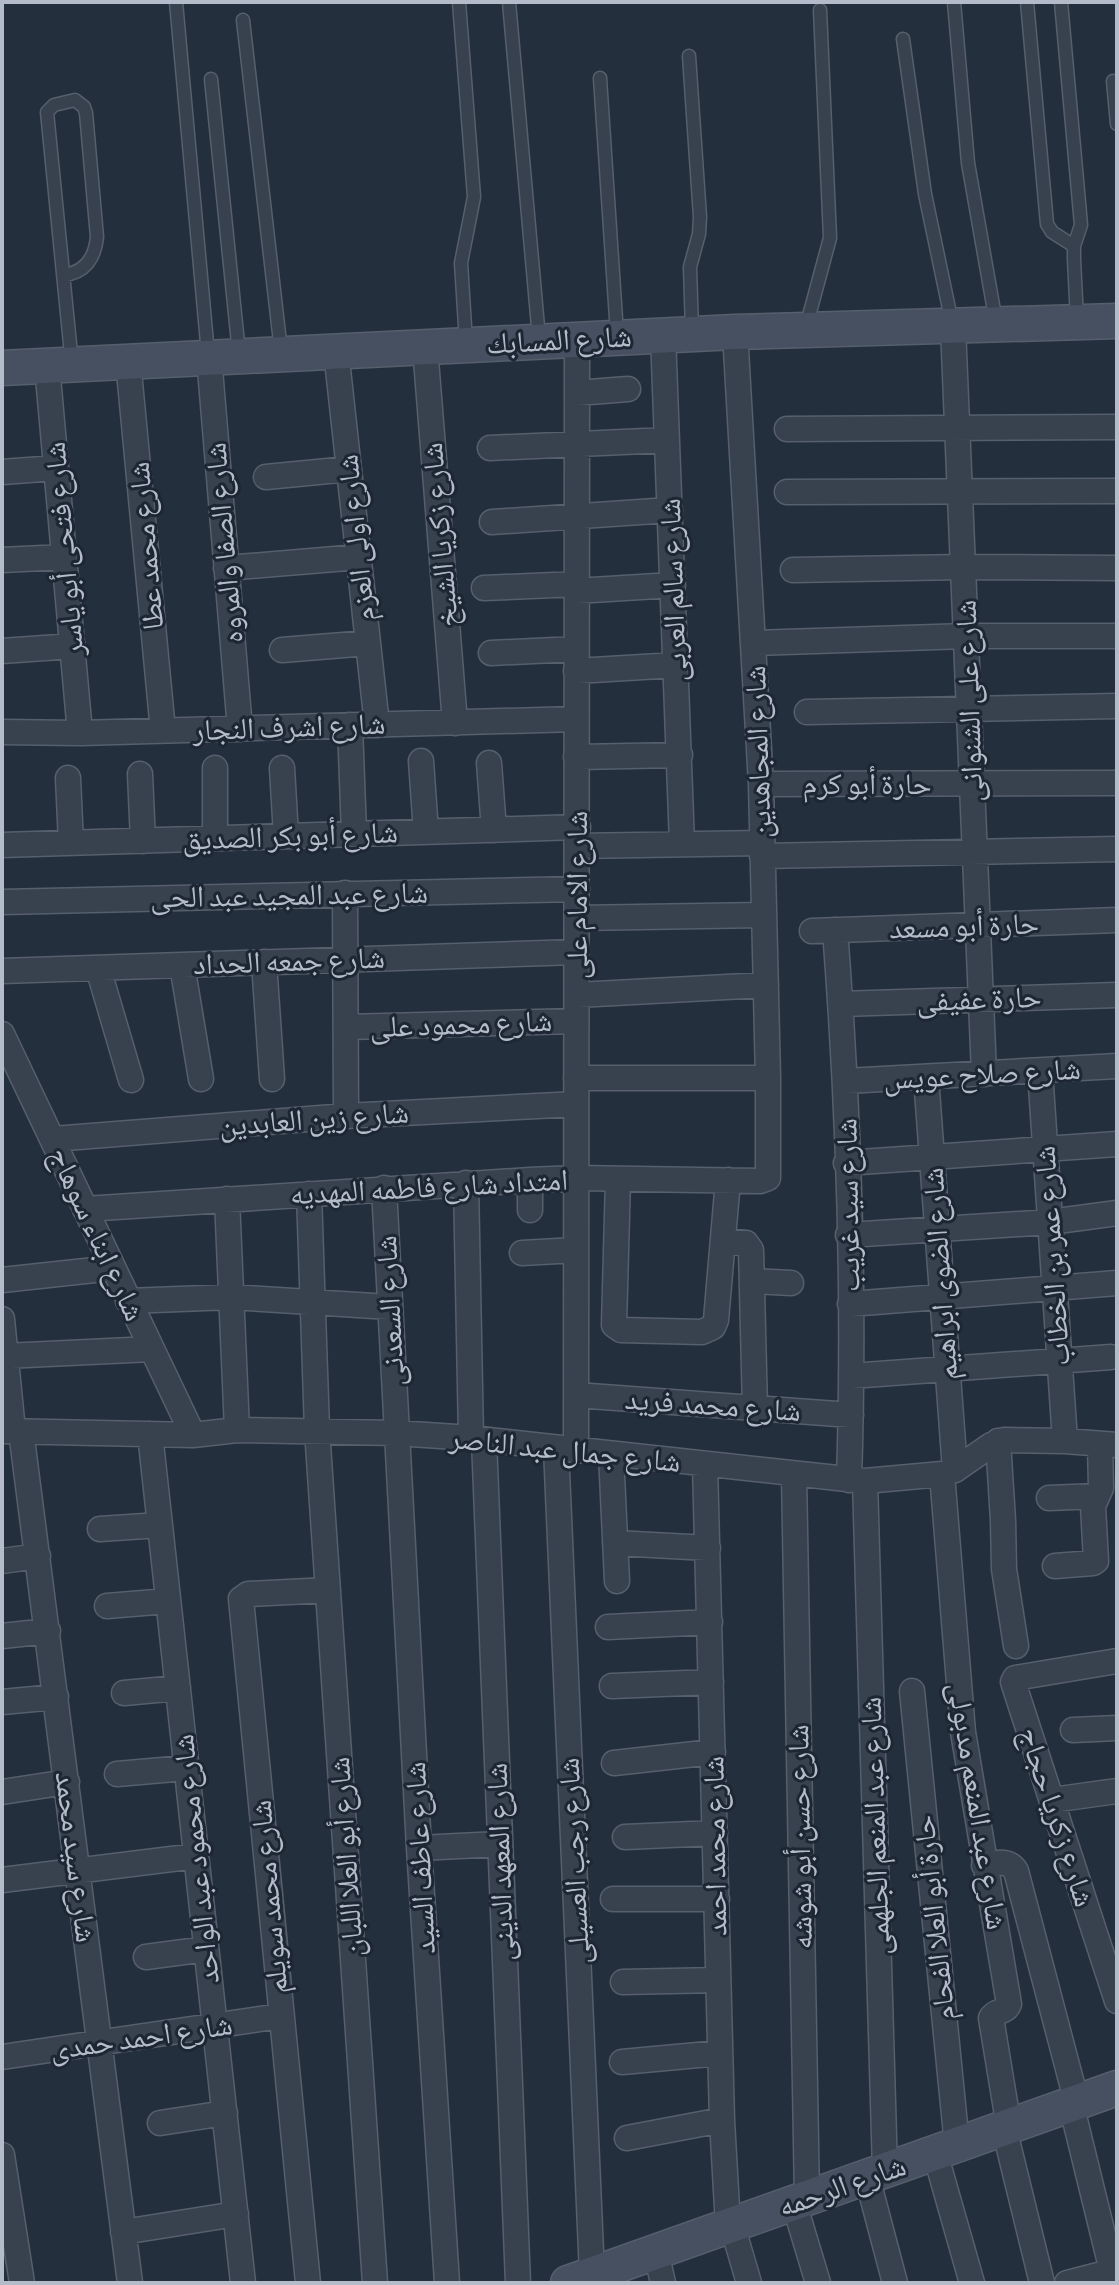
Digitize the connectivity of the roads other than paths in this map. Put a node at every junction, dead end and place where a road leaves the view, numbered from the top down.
1 (176, 2) edge
2 (459, 2) edge
3 (509, 2) edge
4 (954, 2) edge
5 (1027, 2) edge
6 (1061, 2) edge
7 (820, 10) dead end
8 (243, 20) dead end
9 (903, 39) dead end
10 (689, 56) dead end
11 (600, 78) dead end
12 (211, 79) dead end
13 (1113, 81) dead end
14 (1117, 124) edge
15 (1074, 246) junction
16 (63, 275) junction
17 (1117, 321) edge
18 (1077, 323) junction
19 (996, 325) junction
20 (953, 327) junction
21 (805, 330) junction
22 (735, 332) junction
23 (677, 334) junction
24 (618, 338) junction
25 (577, 339) junction
26 (539, 341) junction
27 (466, 345) junction
28 (425, 347) junction
29 (336, 351) junction
30 (281, 354) junction
31 (224, 357) junction
32 (128, 361) junction
33 (60, 365) junction
34 (2, 368) edge
35 (628, 389) dead end
36 (577, 393) junction
37 (1117, 427) edge
38 (957, 428) junction
39 (787, 429) dead end
40 (667, 440) junction
41 (577, 444) junction
42 (490, 448) dead end
43 (56, 468) junction
44 (349, 469) junction
45 (2, 472) edge
46 (266, 477) dead end
47 (960, 491) junction
48 (1117, 491) edge
49 (787, 492) dead end
50 (670, 510) junction
51 (577, 516) junction
52 (492, 522) dead end
53 (64, 557) junction
54 (359, 557) junction
55 (2, 560) edge
56 (963, 567) junction
57 (226, 568) junction
58 (1117, 568) edge
59 (793, 570) dead end
60 (673, 585) junction
61 (484, 588) dead end
62 (576, 588) junction
63 (966, 636) junction
64 (1117, 636) edge
65 (368, 643) junction
66 (754, 643) junction
67 (73, 646) junction
68 (282, 650) dead end
69 (2, 651) edge
70 (491, 653) dead end
71 (576, 660) junction
72 (676, 665) junction
73 (1117, 706) edge
74 (969, 708) junction
75 (807, 712) dead end
76 (576, 719) junction
77 (455, 723) junction
78 (350, 725) junction
79 (377, 725) junction
80 (240, 729) junction
81 (163, 731) junction
82 (2, 732) edge
83 (80, 733) junction
84 (680, 755) junction
85 (576, 757) junction
86 (421, 761) dead end
87 (489, 763) dead end
88 (215, 768) dead end
89 (282, 768) dead end
90 (140, 774) dead end
91 (68, 778) dead end
92 (1117, 783) edge
93 (761, 784) junction
94 (973, 784) junction
95 (494, 830) junction
96 (426, 832) junction
97 (354, 834) junction
98 (286, 836) junction
99 (2, 837) edge
100 (577, 837) junction
101 (215, 838) junction
102 (143, 841) junction
103 (71, 843) junction
104 (682, 844) junction
105 (2, 845) edge
106 (1117, 849) edge
107 (762, 850) junction
108 (975, 854) junction
109 (577, 889) junction
110 (345, 893) junction
111 (2, 902) edge
112 (764, 915) junction
113 (577, 918) junction
114 (1117, 920) edge
115 (978, 925) junction
116 (824, 931) joint
117 (576, 952) junction
118 (345, 960) junction
119 (264, 962) junction
120 (182, 965) junction
121 (98, 968) junction
122 (2, 971) edge
123 (766, 985) junction
124 (577, 995) junction
125 (1117, 995) edge
126 (981, 999) junction
127 (841, 1004) junction
128 (576, 1021) junction
129 (346, 1027) junction
130 (2, 1034) edge
131 (1117, 1066) edge
132 (1040, 1071) junction
133 (984, 1074) junction
134 (926, 1077) junction
135 (576, 1078) junction
136 (768, 1078) junction
137 (201, 1079) dead end
138 (272, 1079) dead end
139 (131, 1080) dead end
140 (846, 1081) junction
141 (576, 1104) junction
142 (346, 1116) junction
143 (53, 1139) junction
144 (1117, 1144) edge
145 (1045, 1149) junction
146 (932, 1158) junction
147 (846, 1163) junction
148 (769, 1173) joint
149 (576, 1178) junction
150 (618, 1179) junction
151 (530, 1180) junction
152 (728, 1180) junction
153 (466, 1183) junction
154 (384, 1188) junction
155 (309, 1194) junction
156 (227, 1199) junction
157 (85, 1209) junction
158 (530, 1210) dead end
159 (1117, 1213) edge
160 (1050, 1222) junction
161 (937, 1230) junction
162 (848, 1235) junction
163 (723, 1241) junction
164 (576, 1250) junction
165 (522, 1253) dead end
166 (113, 1268) junction
167 (2, 1280) edge
168 (752, 1281) junction
169 (791, 1283) dead end
170 (1117, 1283) edge
171 (1054, 1288) junction
172 (942, 1295) junction
173 (231, 1297) junction
174 (311, 1300) junction
175 (128, 1301) junction
176 (850, 1304) junction
177 (390, 1307) junction
178 (2, 1319) edge
179 (152, 1349) junction
180 (5, 1356) junction
181 (1111, 1357) dead end
182 (1059, 1361) junction
183 (947, 1369) junction
184 (851, 1376) junction
185 (576, 1395) junction
186 (755, 1409) junction
187 (851, 1415) junction
188 (237, 1430) junction
189 (317, 1430) junction
190 (12, 1431) edge
191 (396, 1433) junction
192 (150, 1434) junction
193 (193, 1435) junction
194 (477, 1439) junction
195 (998, 1441) junction
196 (1065, 1441) junction
197 (1108, 1445) edge
198 (566, 1450) junction
199 (611, 1454) junction
200 (705, 1465) junction
201 (948, 1472) junction
202 (794, 1475) junction
203 (857, 1480) junction
204 (1097, 1496) junction
205 (1049, 1498) dead end
206 (160, 1525) junction
207 (100, 1529) dead end
208 (615, 1543) junction
209 (708, 1548) junction
210 (1106, 1549) edge
211 (38, 1556) junction
212 (2, 1561) edge
213 (1055, 1566) dead end
214 (617, 1581) dead end
215 (328, 1590) junction
216 (168, 1601) junction
217 (107, 1606) dead end
218 (710, 1622) junction
219 (608, 1627) dead end
220 (48, 1631) junction
221 (2, 1636) edge
222 (1016, 1646) dead end
223 (1117, 1661) edge
224 (711, 1682) junction
225 (612, 1686) dead end
226 (178, 1688) junction
227 (912, 1691) dead end
228 (124, 1693) dead end
229 (56, 1697) junction
230 (2, 1702) edge
231 (1117, 1728) edge
232 (1073, 1730) dead end
233 (713, 1752) junction
234 (614, 1763) dead end
235 (186, 1768) junction
236 (117, 1774) dead end
237 (67, 1782) junction
238 (2, 1792) edge
239 (1115, 1799) edge
240 (1052, 1800) junction
241 (715, 1833) junction
242 (625, 1837) dead end
243 (499, 1844) junction
244 (419, 1848) junction
245 (196, 1856) junction
246 (984, 1865) junction
247 (78, 1871) junction
248 (2, 1880) edge
249 (613, 1899) dead end
250 (717, 1899) junction
251 (206, 1949) junction
252 (146, 1957) dead end
253 (718, 1980) junction
254 (623, 1982) dead end
255 (1117, 2001) edge
256 (280, 2016) junction
257 (215, 2026) junction
258 (100, 2043) junction
259 (720, 2053) junction
260 (2, 2057) edge
261 (622, 2062) dead end
262 (1117, 2088) edge
263 (1074, 2104) junction
264 (225, 2113) junction
265 (722, 2120) junction
266 (160, 2123) dead end
267 (1006, 2128) junction
268 (627, 2138) dead end
269 (946, 2149) junction
270 (2, 2155) edge
271 (876, 2174) junction
272 (801, 2200) junction
273 (236, 2214) junction
274 (730, 2225) junction
275 (123, 2232) junction
276 (9, 2250) edge
277 (660, 2267) edge
278 (1115, 2270) edge
279 (592, 2278) edge
280 (22, 2283) edge
281 (130, 2283) edge
282 (243, 2283) edge
283 (308, 2283) edge
284 (375, 2283) edge
285 (447, 2283) edge
286 (518, 2283) edge
287 (749, 2283) edge
288 (818, 2283) edge
289 (895, 2283) edge
290 (972, 2283) edge
291 (1042, 2283) edge
292 (1067, 2283) edge

1 - 31 lane
2 - 27 lane
3 - 26 lane
4 - 19 lane
5 - 15 lane
6 - 15 lane
7 - 21 lane
8 - 30 lane
9 - 20 lane
10 - 23 lane
11 - 24 lane
12 - 31 lane
13 - 14 lane
15 - 18 lane
16 - 16 lane
16 - 33 lane
17 - 18 street, شارع المسابك
18 - 19 street, شارع المسابك
19 - 20 street, شارع المسابك
20 - 21 street, شارع المسابك
20 - 38 street, شارع على الشنوانى
21 - 22 street, شارع المسابك
22 - 23 street, شارع المسابك
22 - 66 street, شارع المجاهدين
23 - 24 street, شارع المسابك
23 - 40 street, شارع سالم العربى
24 - 25 street, شارع المسابك
25 - 26 street, شارع المسابك
25 - 36 street, شارع الامام على
26 - 27 street, شارع المسابك
27 - 28 street, شارع المسابك
28 - 29 street, شارع المسابك
28 - 77 street, شارع زكريا الشيخ
29 - 30 street, شارع المسابك
29 - 44 street, شارع اولى العزم
30 - 31 street, شارع المسابك
31 - 32 street, شارع المسابك
31 - 57 street, شارع الصفا والمروه
32 - 33 street, شارع المسابك
32 - 81 street, شارع محمد عطا
33 - 34 street, شارع المسابك
33 - 43 street, شارع فتحى أبو ياسر
35 - 36 street
36 - 41 street, شارع الامام على
37 - 38 street
38 - 39 street
38 - 47 street, شارع على الشنوانى
40 - 41 street
40 - 50 street, شارع سالم العربى
41 - 42 street
41 - 51 street, شارع الامام على
43 - 45 street
43 - 53 street, شارع فتحى أبو ياسر
44 - 46 street
44 - 54 street, شارع اولى العزم
47 - 48 street
47 - 49 street
47 - 56 street, شارع على الشنوانى
50 - 51 street
50 - 60 street, شارع سالم العربى
51 - 52 street
51 - 62 street, شارع الامام على
53 - 55 street
53 - 67 street, شارع فتحى أبو ياسر
54 - 57 street
54 - 65 street, شارع اولى العزم
56 - 58 street
56 - 59 street
56 - 63 street, شارع على الشنوانى
57 - 80 street, شارع الصفا والمروه
60 - 62 street
60 - 72 street, شارع سالم العربى
61 - 62 street
62 - 71 street, شارع الامام على
63 - 64 street
63 - 66 street
63 - 74 street, شارع على الشنوانى
65 - 68 street
65 - 79 street, شارع اولى العزم
66 - 93 street, شارع المجاهدين
67 - 69 street
67 - 83 street, شارع فتحى أبو ياسر
70 - 71 street
71 - 72 street
71 - 76 street, شارع الامام على
72 - 84 street, شارع سالم العربى
73 - 74 street
74 - 75 street
74 - 94 street, شارع على الشنوانى
76 - 77 street, شارع اشرف النجار
76 - 85 street, شارع الامام على
77 - 79 street, شارع اشرف النجار
78 - 79 street, شارع اشرف النجار
78 - 80 street, شارع اشرف النجار
78 - 97 street
80 - 81 street, شارع اشرف النجار
81 - 83 street, شارع اشرف النجار
82 - 83 street, شارع اشرف النجار
84 - 85 street
84 - 104 street, شارع سالم العربى
85 - 100 street, شارع الامام على
86 - 96 street
87 - 95 street
88 - 101 street
89 - 98 street
90 - 102 street
91 - 103 street
92 - 94 street, حارة أبو كرم
93 - 94 street, حارة أبو كرم
93 - 107 street, شارع المجاهدين
94 - 108 street, شارع على الشنوانى
95 - 96 street, شارع أبو بكر الصديق
95 - 100 street, شارع أبو بكر الصديق
96 - 97 street, شارع أبو بكر الصديق
97 - 98 street, شارع أبو بكر الصديق
98 - 101 street, شارع أبو بكر الصديق
99 - 105 street
100 - 104 street, شارع أبو بكر الصديق
100 - 109 street, شارع الامام على
101 - 102 street, شارع أبو بكر الصديق
102 - 103 street, شارع أبو بكر الصديق
103 - 105 street, شارع أبو بكر الصديق
104 - 107 street, شارع أبو بكر الصديق
106 - 108 street, شارع أبو بكر الصديق
107 - 108 street, شارع أبو بكر الصديق
107 - 112 street, شارع المجاهدين
108 - 115 street, شارع على الشنوانى
109 - 110 street, شارع عبد المجيد عبد الحى
109 - 113 street, شارع الامام على
110 - 111 street, شارع عبد المجيد عبد الحى
110 - 118 street
112 - 113 street
112 - 123 street, شارع المجاهدين
113 - 117 street, شارع الامام على
114 - 115 street, حارة أبو مسعد
115 - 116 street, حارة أبو مسعد
115 - 126 street, شارع على الشنوانى
116 - 127 street, شارع سيد غريب
117 - 118 street, شارع جمعه الحداد
117 - 124 street, شارع الامام على
118 - 119 street, شارع جمعه الحداد
118 - 129 street
119 - 120 street, شارع جمعه الحداد
119 - 138 street
120 - 121 street, شارع جمعه الحداد
120 - 137 street
121 - 122 street, شارع جمعه الحداد
121 - 139 street
123 - 124 street
123 - 136 street, شارع المجاهدين
124 - 128 street, شارع الامام على
125 - 126 street, حارة عفيفى
126 - 127 street, حارة عفيفى
126 - 133 street, شارع على الشنوانى
127 - 140 street, شارع سيد غريب
128 - 129 street, شارع محمود على
128 - 135 street, شارع الامام على
129 - 142 street
130 - 143 street, شارع ابناء سوهاج
131 - 132 street, شارع صلاح عويس
132 - 133 street, شارع صلاح عويس
132 - 145 street, شارع عمر بن الخطاب
133 - 134 street, شارع صلاح عويس
134 - 140 street, شارع صلاح عويس
134 - 146 street, شارع الضوى ابراهيم
135 - 136 street
135 - 141 street, شارع الامام على
136 - 148 street, شارع المجاهدين
140 - 147 street, شارع سيد غريب
141 - 142 street, شارع زين العابدين
141 - 149 street, شارع الامام على
142 - 143 street, شارع زين العابدين
143 - 157 street, شارع ابناء سوهاج
144 - 145 street
145 - 146 street
145 - 160 street, شارع عمر بن الخطاب
146 - 147 street
146 - 161 street, شارع الضوى ابراهيم
147 - 162 street, شارع سيد غريب
148 - 152 street, امتداد شارع فاطمه المهديه
149 - 150 street, امتداد شارع فاطمه المهديه
149 - 151 street, امتداد شارع فاطمه المهديه
149 - 164 street, شارع الامام على
150 - 152 street, امتداد شارع فاطمه المهديه
150 - 163 street
151 - 153 street, امتداد شارع فاطمه المهديه
151 - 158 street
152 - 163 street
153 - 154 street, امتداد شارع فاطمه المهديه
153 - 194 street, شارع المعهد الدينى
154 - 155 street, امتداد شارع فاطمه المهديه
154 - 177 street, شارع السعدنى
155 - 156 street, امتداد شارع فاطمه المهديه
155 - 174 street, شارع أبو العلا اللبان
156 - 157 street, امتداد شارع فاطمه المهديه
156 - 173 street
157 - 166 street, شارع ابناء سوهاج
159 - 160 street
160 - 161 street
160 - 171 street, شارع عمر بن الخطاب
161 - 162 street
161 - 172 street, شارع الضوى ابراهيم
162 - 176 street, شارع سيد غريب
163 - 168 street
164 - 165 street
164 - 185 street, شارع الامام على
166 - 167 street
166 - 175 street, شارع ابناء سوهاج
168 - 169 street
168 - 186 street
170 - 171 street
171 - 172 street
171 - 182 street, شارع عمر بن الخطاب
172 - 176 street
172 - 183 street, شارع الضوى ابراهيم
173 - 174 street
173 - 175 street
173 - 188 street
174 - 177 street
174 - 189 street, شارع أبو العلا اللبان
175 - 179 street, شارع ابناء سوهاج
176 - 184 street, شارع سيد غريب
177 - 191 street, شارع السعدنى
178 - 180 street, شارع سيد محمد
179 - 180 street
179 - 193 street, شارع ابناء سوهاج
180 - 190 street, شارع سيد محمد
181 - 182 street
182 - 183 street
182 - 196 street, شارع عمر بن الخطاب
183 - 184 street
183 - 201 street, شارع الضوى ابراهيم
184 - 187 street, شارع سيد غريب
185 - 186 street, شارع محمد فريد
185 - 198 street, شارع الامام على
186 - 187 street, شارع محمد فريد
187 - 203 street, شارع سيد غريب
188 - 189 street, شارع جمال عبد الناصر
188 - 193 street, شارع جمال عبد الناصر
189 - 191 street, شارع جمال عبد الناصر
189 - 215 street, شارع أبو العلا اللبان
190 - 192 street, شارع جمال عبد الناصر
190 - 211 street, شارع سيد محمد
191 - 194 street, شارع جمال عبد الناصر
191 - 244 street, شارع عاطف السيد
192 - 193 street, شارع جمال عبد الناصر
192 - 206 street, شارع محمود عبد الواحد
194 - 198 street, شارع جمال عبد الناصر
194 - 243 street, شارع المعهد الدينى
195 - 196 street
195 - 201 street, شارع جمال عبد الناصر
195 - 222 street
196 - 197 street
197 - 204 street
198 - 199 street, شارع جمال عبد الناصر
198 - 279 street, شارع رجب العسيلى
199 - 200 street, شارع جمال عبد الناصر
199 - 208 street
200 - 202 street, شارع جمال عبد الناصر
200 - 209 street, شارع محمد احمد
201 - 203 street, شارع جمال عبد الناصر
201 - 246 street, شارع عبد المنعم مدبولى
202 - 203 street, شارع جمال عبد الناصر
202 - 272 street, شارع حسن أبو شوشه
203 - 271 street, شارع عبد المنعم الجلهمى
204 - 205 street
204 - 210 street
206 - 207 street
206 - 216 street, شارع محمود عبد الواحد
208 - 209 street
208 - 214 street
209 - 218 street, شارع محمد احمد
210 - 213 street
211 - 212 street
211 - 220 street, شارع سيد محمد
215 - 256 street, شارع محمد سويلم
215 - 284 street, شارع أبو العلا اللبان
216 - 217 street
216 - 226 street, شارع محمود عبد الواحد
218 - 219 street
218 - 224 street, شارع محمد احمد
220 - 221 street
220 - 229 street, شارع سيد محمد
223 - 240 street, شارع زكريا حجاج
224 - 225 street
224 - 233 street, شارع محمد احمد
226 - 228 street
226 - 235 street, شارع محمود عبد الواحد
227 - 269 street, حارة أبو العلا الفحام
229 - 230 street
229 - 237 street, شارع سيد محمد
231 - 232 street
233 - 234 street
233 - 241 street, شارع محمد احمد
235 - 236 street
235 - 245 street, شارع محمود عبد الواحد
237 - 238 street
237 - 247 street, شارع سيد محمد
239 - 240 street
240 - 255 street, شارع زكريا حجاج
241 - 242 street
241 - 250 street, شارع محمد احمد
243 - 244 street
243 - 286 street, شارع المعهد الدينى
244 - 285 street, شارع عاطف السيد
245 - 247 street
245 - 251 street, شارع محمود عبد الواحد
246 - 263 street
246 - 267 street, شارع عبد المنعم مدبولى
247 - 248 street
247 - 258 street, شارع سيد محمد
249 - 250 street
250 - 253 street, شارع محمد احمد
251 - 252 street
251 - 257 street, شارع محمود عبد الواحد
253 - 254 street
253 - 259 street, شارع محمد احمد
256 - 257 street, شارع احمد حمدى
256 - 283 street, شارع محمد سويلم
257 - 258 street, شارع احمد حمدى
257 - 264 street, شارع محمود عبد الواحد
258 - 260 street, شارع احمد حمدى
258 - 275 street, شارع سيد محمد
259 - 261 street
259 - 265 street, شارع محمد احمد
262 - 263 street, شارع الرحمه
263 - 267 street, شارع الرحمه
263 - 278 street
264 - 266 street
264 - 273 street, شارع محمود عبد الواحد
265 - 268 street
265 - 274 street, شارع محمد احمد
267 - 269 street, شارع الرحمه
267 - 291 street
269 - 271 street, شارع الرحمه
269 - 290 street, حارة أبو العلا الفحام
270 - 276 street
271 - 272 street, شارع الرحمه
271 - 289 street, شارع عبد المنعم الجلهمى
272 - 274 street, شارع الرحمه
272 - 288 street, شارع حسن أبو شوشه
273 - 275 street
273 - 282 street, شارع محمود عبد الواحد
274 - 277 street, شارع الرحمه
274 - 287 street, شارع محمد احمد
275 - 281 street, شارع سيد محمد
276 - 280 street
277 - 279 street, شارع الرحمه
278 - 292 street

